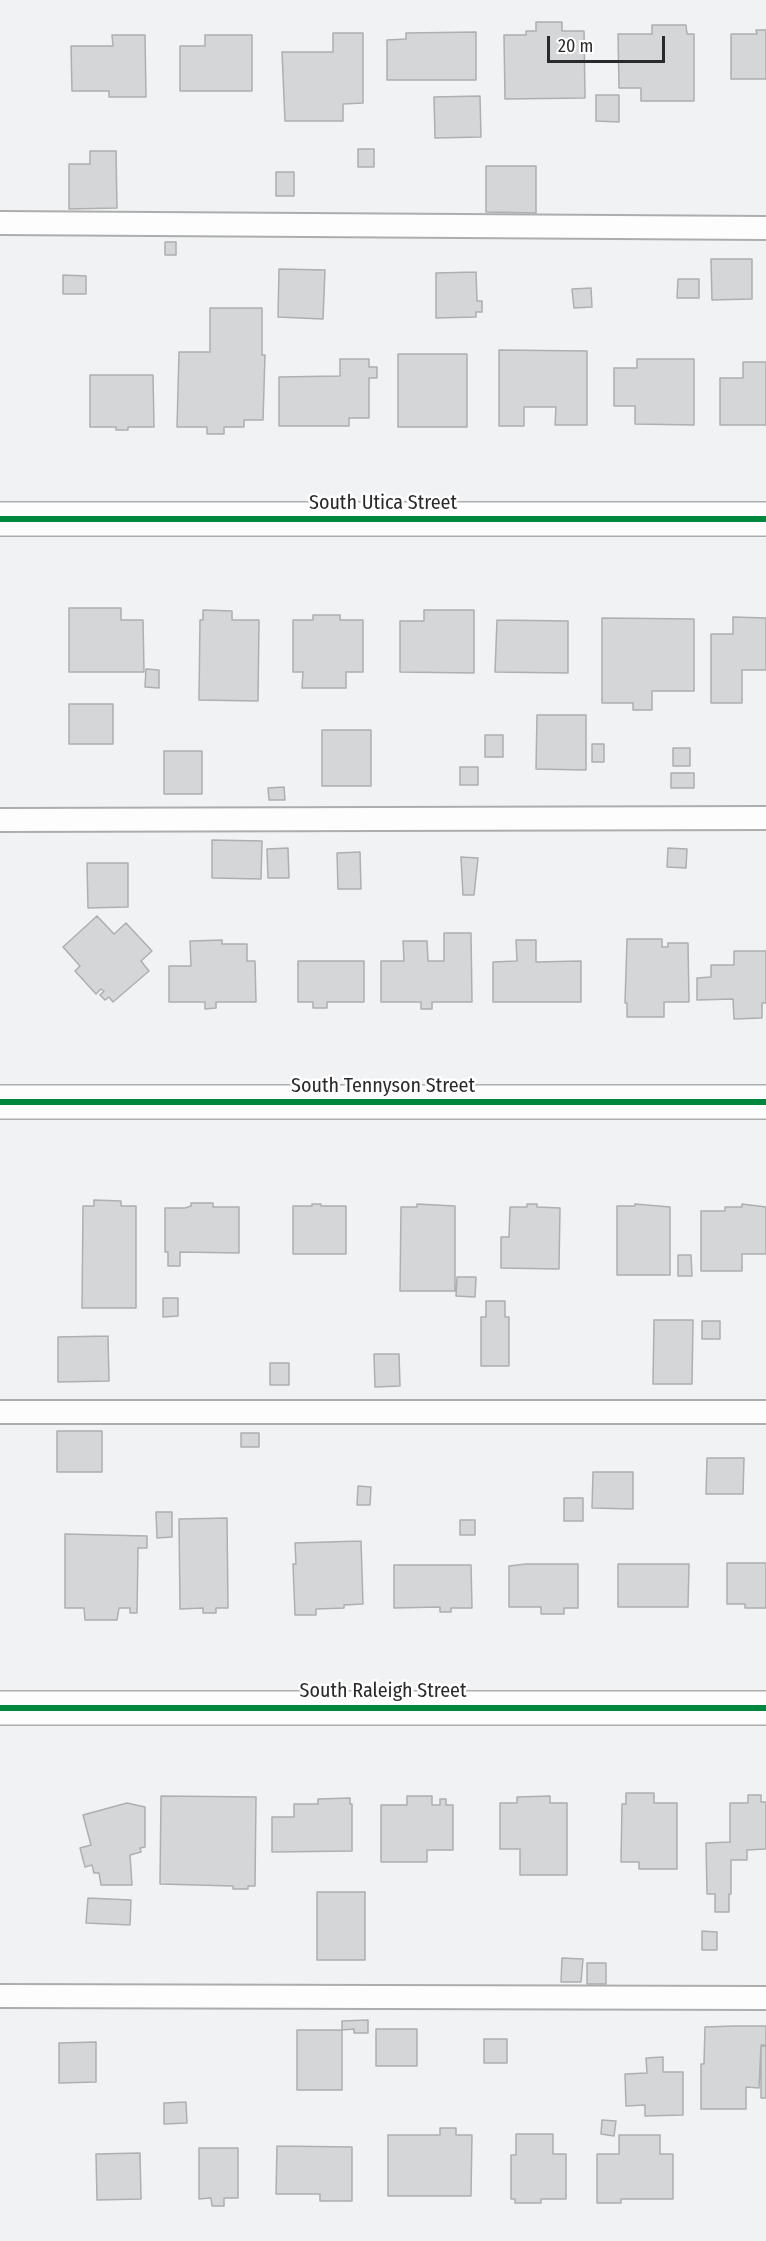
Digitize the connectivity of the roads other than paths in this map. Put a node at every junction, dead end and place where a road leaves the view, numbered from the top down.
1 (0, 223) edge
2 (766, 228) edge
3 (0, 519) edge
4 (766, 519) edge
5 (766, 818) edge
6 (0, 820) edge
7 (0, 1102) edge
8 (766, 1102) edge
9 (0, 1412) edge
10 (766, 1412) edge
11 (0, 1708) edge
12 (766, 1708) edge
13 (0, 1996) edge
14 (766, 1998) edge

1 - 2 lane
3 - 4 street, South Utica Street
5 - 6 lane
7 - 8 street, South Tennyson Street
9 - 10 lane
11 - 12 street, South Raleigh Street
13 - 14 lane

